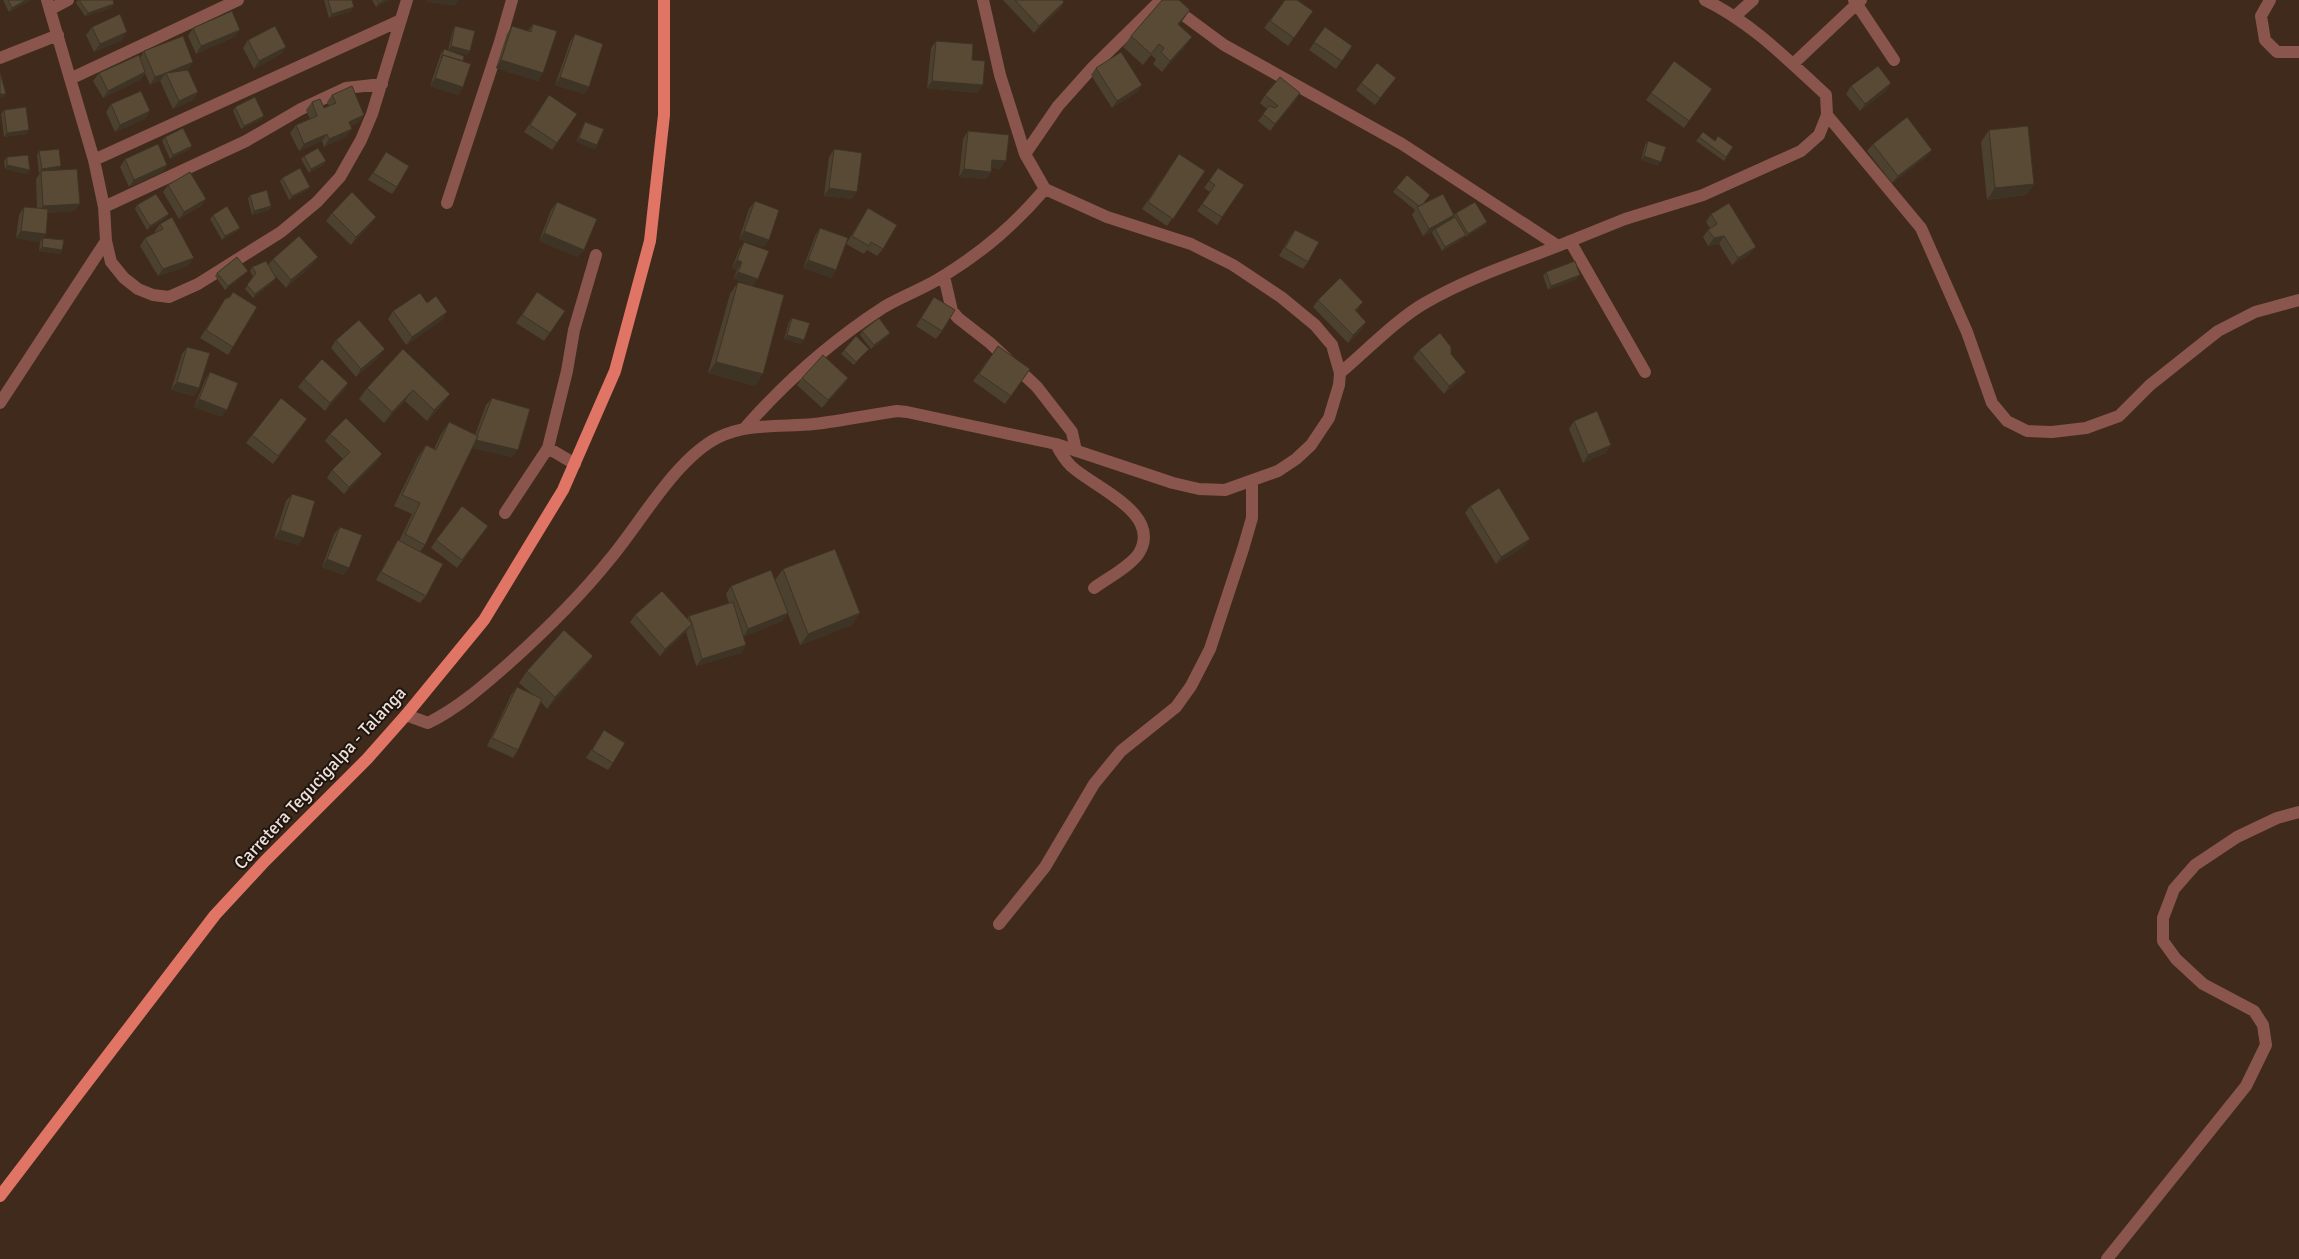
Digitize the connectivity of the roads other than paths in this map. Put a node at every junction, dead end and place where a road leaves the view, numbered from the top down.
1 (68, 0) edge
2 (238, 0) edge
3 (407, 0) edge
4 (512, 0) edge
5 (664, 0) edge
6 (983, 0) edge
7 (1162, 0) edge
8 (1705, 0) edge
9 (1753, 0) edge
10 (2270, 0) edge
11 (1857, 1) edge
12 (49, 4) edge
13 (1734, 17) junction
14 (401, 20) junction
15 (58, 35) junction
16 (2299, 52) edge
17 (0, 58) edge
18 (1894, 60) dead end
19 (1793, 64) junction
20 (72, 78) junction
21 (382, 84) junction
22 (1827, 115) junction
23 (1025, 154) junction
24 (94, 160) junction
25 (1045, 188) junction
26 (447, 203) dead end
27 (104, 207) junction
28 (106, 241) junction
29 (1564, 244) junction
30 (596, 255) dead end
31 (944, 276) junction
32 (2299, 300) edge
33 (1645, 372) dead end
34 (1340, 373) junction
35 (0, 402) edge
36 (744, 429) junction
37 (1056, 444) junction
38 (548, 448) junction
39 (1076, 451) junction
40 (575, 464) junction
41 (1252, 482) junction
42 (505, 513) dead end
43 (1094, 588) dead end
44 (406, 715) junction
45 (2299, 812) edge
46 (999, 924) dead end
47 (0, 1196) edge
48 (2107, 1259) edge

1 - 12 street
2 - 20 street
3 - 14 street
4 - 26 street
5 - 40 main road, Carretera Tegucigalpa - Talanga
6 - 23 street
7 - 23 street
7 - 29 street
8 - 13 street
9 - 13 street
10 - 16 street
11 - 18 street
11 - 19 street
12 - 15 street
13 - 19 street
14 - 21 street
14 - 24 street
15 - 17 street
15 - 20 street
19 - 22 street
20 - 24 street
21 - 27 street
21 - 28 street
22 - 29 street
22 - 32 street
23 - 25 street
24 - 27 street
25 - 31 street
25 - 34 street
27 - 28 street
28 - 35 street
29 - 33 street
29 - 34 street
30 - 38 street
31 - 36 street
31 - 39 street
34 - 41 street
36 - 37 street
36 - 44 street
37 - 39 street
37 - 43 street
38 - 40 street
38 - 42 street
39 - 41 street
40 - 44 main road, Carretera Tegucigalpa - Talanga
41 - 46 street
44 - 47 main road, Carretera Tegucigalpa - Talanga
45 - 48 street

